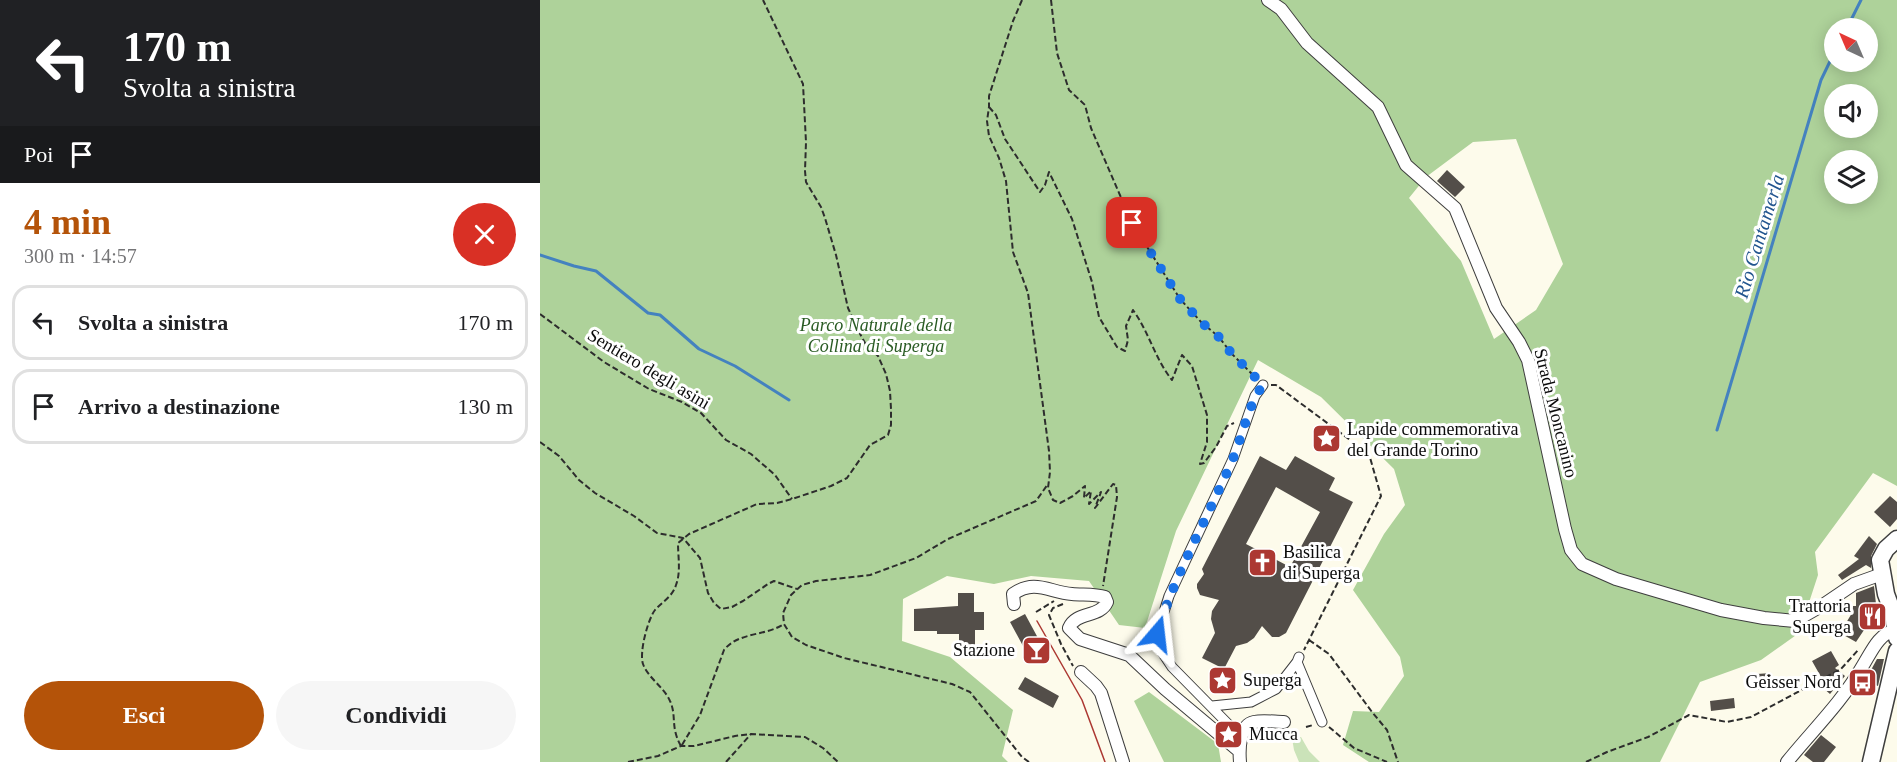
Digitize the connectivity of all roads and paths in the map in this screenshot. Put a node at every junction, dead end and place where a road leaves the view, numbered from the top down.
1 (763, 0) edge
2 (1022, 0) edge
3 (1051, 0) edge
4 (1268, 0) edge
5 (990, 107) junction
6 (540, 314) edge
7 (1263, 385) junction
8 (1246, 422) junction
9 (540, 442) edge
10 (1048, 484) junction
11 (792, 499) junction
12 (683, 538) junction
13 (1897, 538) edge
14 (1882, 574) junction
15 (797, 589) junction
16 (1064, 593) junction
17 (1102, 595) junction
18 (1014, 604) dead end
19 (1036, 612) dead end
20 (1051, 620) dead end
21 (784, 624) junction
22 (1896, 634) edge
23 (1309, 640) junction
24 (1864, 644) dead end
25 (1305, 646) dead end
26 (1897, 651) edge
27 (1081, 672) joint
28 (1251, 702) junction
29 (1212, 706) junction
30 (1258, 722) junction
31 (1284, 722) dead end
32 (1322, 722) junction
33 (1306, 728) dead end
34 (1238, 729) junction
35 (751, 734) junction
36 (681, 746) junction
37 (1022, 757) junction
38 (1240, 757) edge
39 (628, 762) edge
40 (726, 762) edge
41 (838, 762) edge
42 (1021, 762) edge
43 (1029, 762) edge
44 (1123, 762) edge
45 (1387, 762) edge
46 (1398, 762) edge
47 (1586, 762) edge
48 (1787, 762) edge
49 (1871, 762) edge

1 - 11 path
2 - 5 path
3 - 7 path
4 - 14 street, Strada Moncanino
5 - 8 path
5 - 10 path
6 - 11 path, Sentiero degli asini
7 - 8 street
7 - 23 path
8 - 29 street
9 - 12 path
10 - 15 path
10 - 17 path
11 - 12 path
12 - 15 path
12 - 36 path
13 - 14 street
14 - 22 street
15 - 21 path
16 - 17 street
16 - 18 street
16 - 19 path
17 - 38 street
20 - 27 path
21 - 36 path
21 - 37 path
22 - 48 street
23 - 25 path
23 - 46 path
24 - 47 path
26 - 49 street
27 - 44 street
28 - 29 street
28 - 30 street
28 - 32 street
29 - 34 street
30 - 31 street
30 - 34 street
32 - 33 path
32 - 45 path
34 - 38 street
35 - 36 path
35 - 40 path
35 - 41 path
36 - 39 path
37 - 42 path
37 - 43 path

